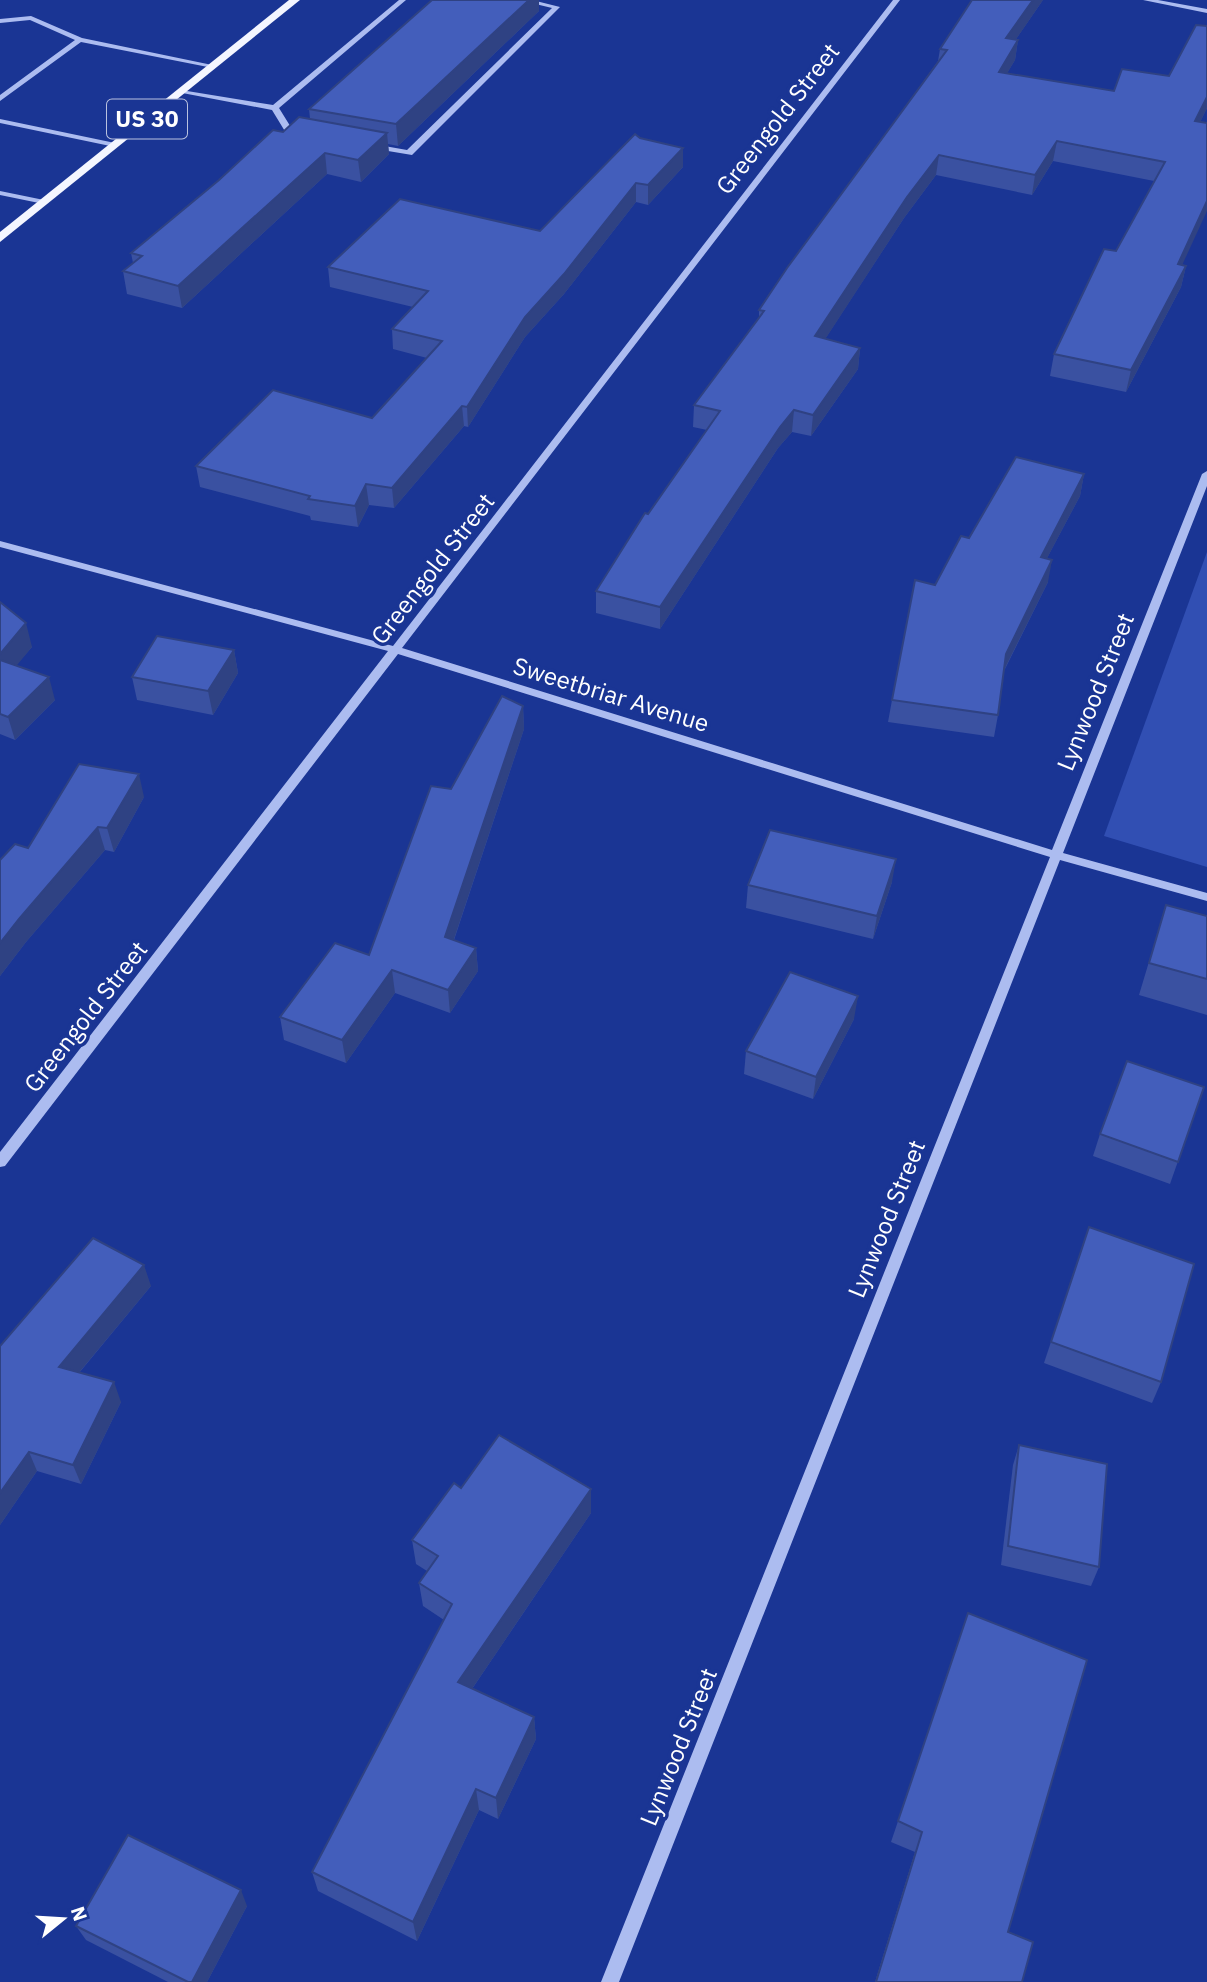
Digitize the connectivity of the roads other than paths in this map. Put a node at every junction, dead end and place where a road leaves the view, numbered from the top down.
1 (295, 0) edge
2 (403, 0) edge
3 (522, 0) edge
4 (897, 0) edge
5 (1146, 0) edge
6 (1207, 11) edge
7 (0, 21) edge
8 (80, 40) junction
9 (213, 66) junction
10 (181, 92) junction
11 (0, 99) edge
12 (275, 108) junction
13 (0, 121) edge
14 (316, 136) edge
15 (115, 145) junction
16 (369, 146) edge
17 (0, 193) edge
18 (44, 202) junction
19 (0, 238) edge
20 (1207, 474) edge
21 (0, 544) edge
22 (397, 650) junction
23 (1056, 855) junction
24 (1207, 897) edge
25 (0, 1162) edge
26 (610, 1982) edge

1 - 9 main road, US 30
2 - 12 street
3 - 16 lane
4 - 22 street, Greengold Street
5 - 6 street
7 - 8 street
8 - 9 street
8 - 11 street
9 - 10 main road, US 30
10 - 12 street
10 - 15 main road, US 30
12 - 14 lane
13 - 15 street
15 - 18 main road, US 30
17 - 18 street
18 - 19 main road, US 30
20 - 23 street, Lynwood Street
21 - 22 street, Sweetbriar Avenue
22 - 23 street, Sweetbriar Avenue
22 - 25 street, Greengold Street
23 - 24 street, Sweetbriar Avenue
23 - 26 street, Lynwood Street

